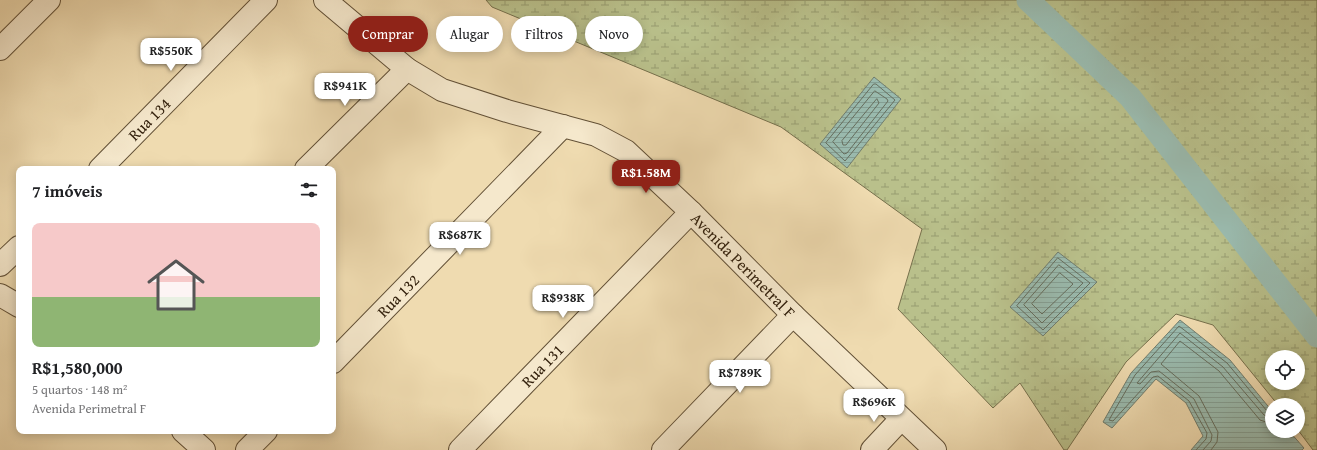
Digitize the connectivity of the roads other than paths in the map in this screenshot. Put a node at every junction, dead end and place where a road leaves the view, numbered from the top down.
1 (49, 0) edge
2 (266, 0) edge
3 (324, 0) edge
4 (0, 49) edge
5 (407, 69) junction
6 (563, 126) junction
7 (103, 166) edge
8 (309, 166) edge
9 (691, 212) junction
10 (16, 250) edge
11 (0, 265) edge
12 (0, 294) edge
13 (16, 304) edge
14 (793, 314) junction
15 (336, 359) edge
16 (902, 419) junction
17 (186, 434) edge
18 (263, 434) edge
19 (204, 450) edge
20 (247, 450) edge
21 (460, 450) edge
22 (663, 450) edge
23 (872, 450) edge
24 (935, 450) edge

1 - 4 street
2 - 7 street, Rua 134
3 - 5 street, Avenida Perimetral F
5 - 6 street, Avenida Perimetral F
5 - 8 street
6 - 9 street, Avenida Perimetral F
6 - 15 street, Rua 132
9 - 14 street, Avenida Perimetral F
9 - 21 street, Rua 131
10 - 11 street
12 - 13 street
14 - 16 street, Avenida Perimetral F
14 - 22 street
16 - 23 street
16 - 24 street, Avenida Perimetral F
17 - 19 street
18 - 20 street

